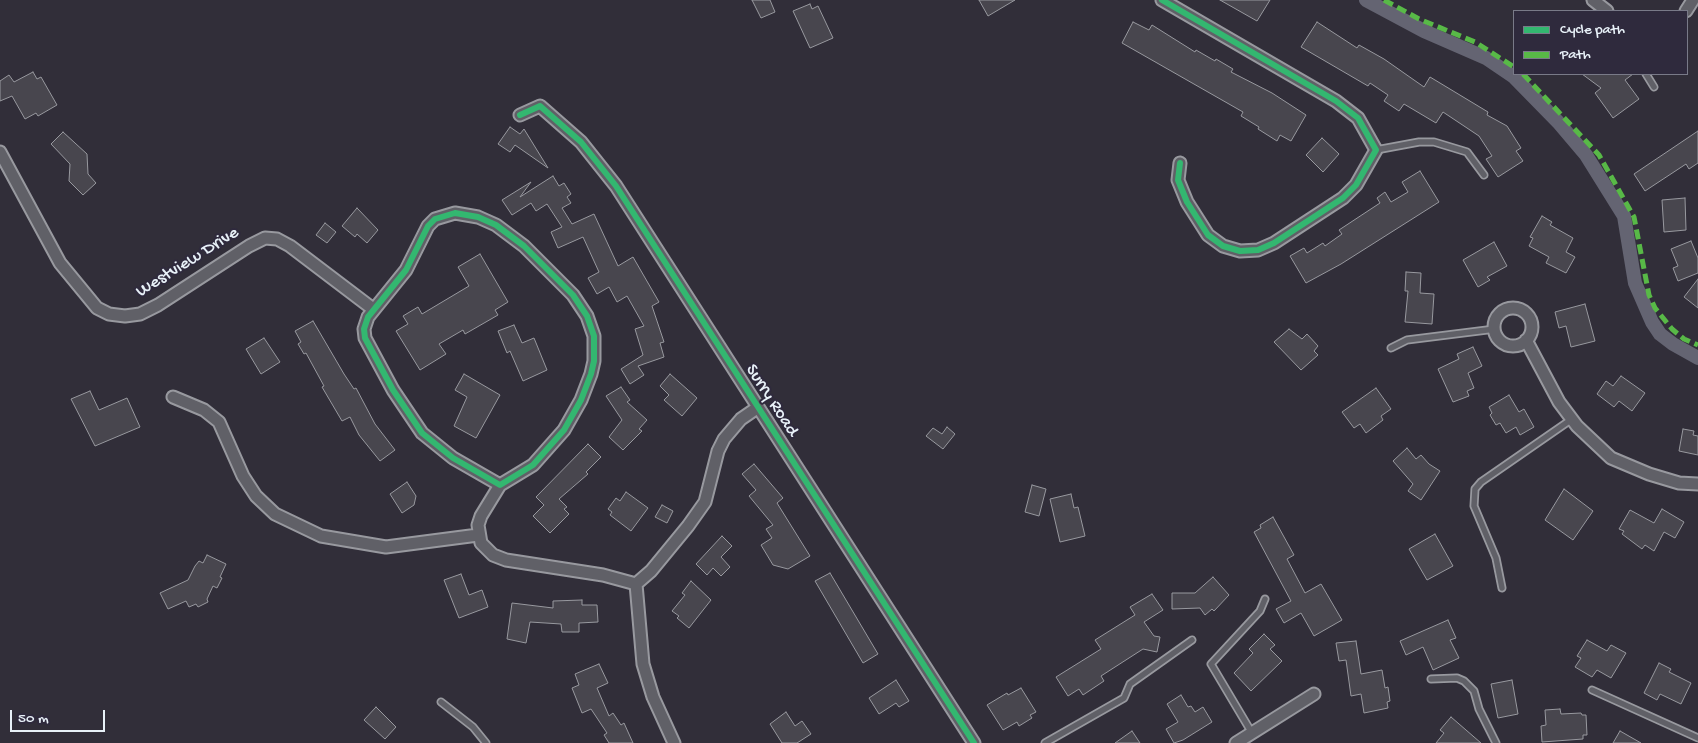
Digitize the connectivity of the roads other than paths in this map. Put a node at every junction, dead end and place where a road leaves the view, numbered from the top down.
1 (1162, 0) edge
2 (1593, 0) edge
3 (1606, 10) edge
4 (1647, 75) edge
5 (1654, 87) dead end
6 (520, 116) dead end
7 (1376, 150) junction
8 (0, 152) edge
9 (1180, 163) dead end
10 (1484, 175) dead end
11 (374, 309) junction
12 (1495, 328) junction
13 (1526, 340) junction
14 (1391, 348) dead end
15 (173, 397) dead end
16 (757, 408) junction
17 (1572, 419) junction
18 (1698, 484) edge
19 (500, 485) junction
20 (478, 535) junction
21 (636, 584) junction
22 (1502, 588) dead end
23 (1265, 599) dead end
24 (1192, 640) dead end
25 (1431, 679) dead end
26 (1592, 690) dead end
27 (1314, 694) dead end
28 (441, 702) dead end
29 (1252, 733) junction
30 (1698, 738) edge
31 (486, 743) edge
32 (674, 743) edge
33 (974, 743) edge
34 (1045, 743) edge
35 (1236, 743) edge
36 (1496, 743) edge

1 - 7 street
2 - 3 street
4 - 5 lane
6 - 16 street, Surry Road
7 - 9 street
7 - 10 lane
8 - 11 street, Westview Drive
11 - 19 street
11 - 19 street
12 - 13 street
12 - 13 street
12 - 14 lane
13 - 17 street
15 - 20 street
16 - 21 street
16 - 33 street, Surry Road
17 - 18 street
17 - 22 lane
19 - 20 street
20 - 21 street
21 - 32 street
23 - 29 lane
24 - 34 lane
25 - 36 lane
26 - 30 lane
27 - 29 street
28 - 31 lane
29 - 35 street

